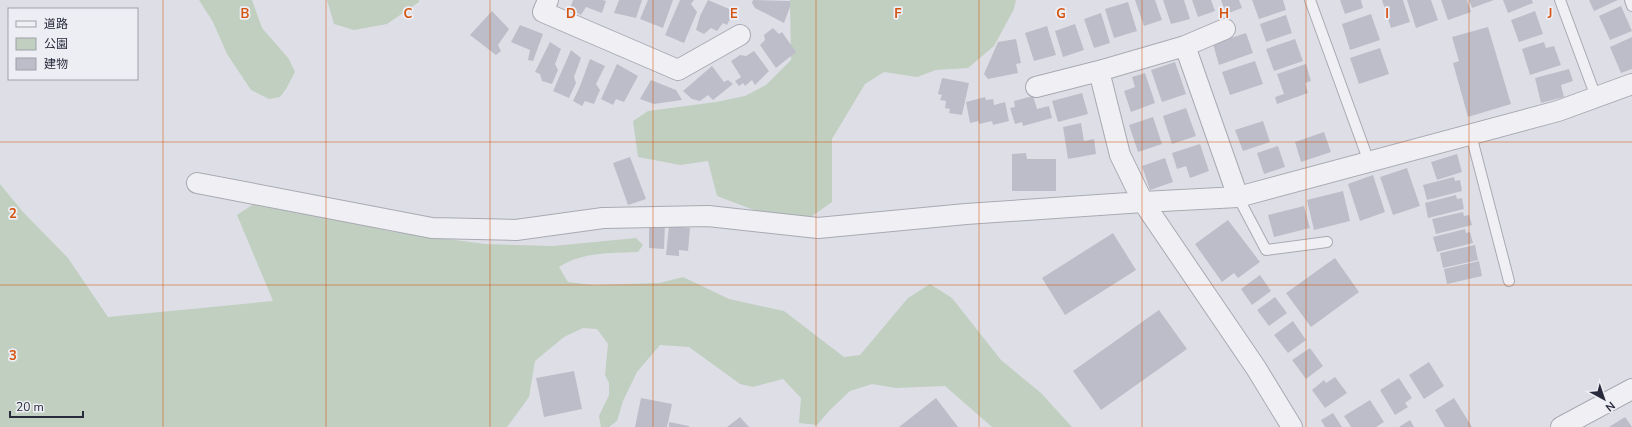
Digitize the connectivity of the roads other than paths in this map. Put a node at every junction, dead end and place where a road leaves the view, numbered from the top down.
1 (548, 0) edge
2 (1310, 0) edge
3 (1560, 0) edge
4 (1630, 0) edge
5 (1632, 6) edge
6 (1225, 29) dead end
7 (740, 35) dead end
8 (1185, 46) junction
9 (1099, 71) junction
10 (1632, 84) edge
11 (1036, 87) dead end
12 (1596, 97) junction
13 (1471, 135) junction
14 (1369, 162) junction
15 (197, 183) dead end
16 (1238, 198) junction
17 (1143, 202) junction
18 (1327, 242) dead end
19 (1509, 281) dead end
20 (1632, 389) edge
21 (1292, 427) edge
22 (1561, 427) edge

1 - 7 street
2 - 14 lane
3 - 12 lane
4 - 5 lane
6 - 8 street
8 - 9 street
8 - 16 street
9 - 11 street
9 - 17 street
10 - 12 street
12 - 13 street
13 - 14 street
13 - 19 lane
14 - 16 street
15 - 17 street
16 - 17 street
16 - 18 lane
17 - 21 street
20 - 22 street

